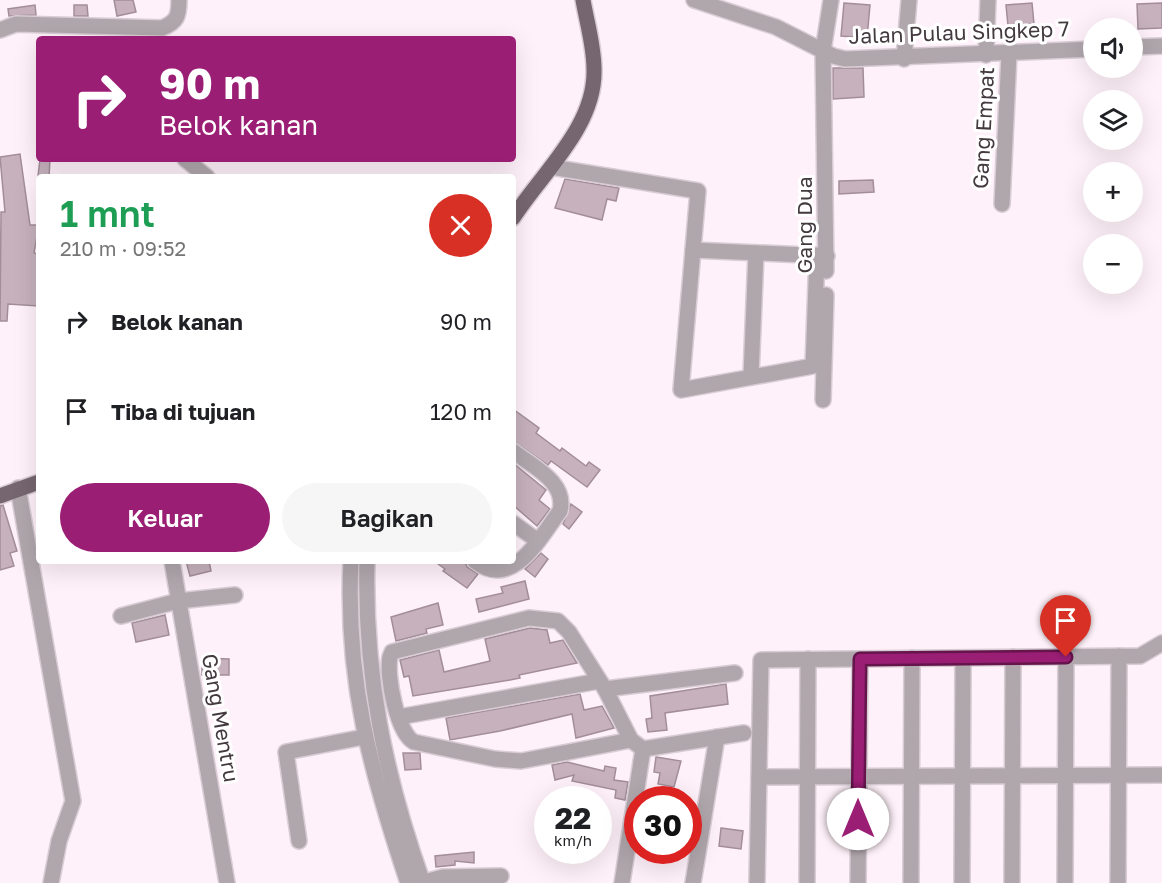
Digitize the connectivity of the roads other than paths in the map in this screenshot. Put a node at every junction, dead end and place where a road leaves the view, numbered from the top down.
1 (179, 0) edge
2 (583, 0) edge
3 (694, 0) edge
4 (831, 0) edge
5 (909, 0) edge
6 (988, 0) edge
7 (0, 30) edge
8 (130, 33) edge
9 (1162, 46) edge
10 (1143, 47) edge
11 (823, 51) junction
12 (1083, 51) edge
13 (1009, 54) junction
14 (986, 55) junction
15 (904, 58) junction
16 (189, 162) edge
17 (551, 167) junction
18 (203, 174) edge
19 (1002, 204) dead end
20 (516, 214) edge
21 (693, 250) junction
22 (756, 253) junction
23 (822, 256) junction
24 (751, 376) junction
25 (823, 400) dead end
26 (516, 453) edge
27 (36, 483) edge
28 (18, 488) junction
29 (0, 496) edge
30 (516, 526) edge
31 (538, 541) junction
32 (516, 563) edge
33 (172, 564) edge
34 (350, 564) edge
35 (367, 564) edge
36 (481, 564) edge
37 (515, 564) edge
38 (236, 595) dead end
39 (178, 601) junction
40 (121, 616) dead end
41 (1160, 650) edge
42 (1119, 656) junction
43 (1013, 657) junction
44 (1066, 657) junction
45 (912, 658) junction
46 (963, 658) junction
47 (808, 659) junction
48 (860, 659) junction
49 (735, 673) dead end
50 (371, 675) junction
51 (353, 678) junction
52 (602, 685) junction
53 (376, 708) junction
54 (397, 711) junction
55 (360, 712) junction
56 (744, 733) dead end
57 (364, 737) junction
58 (717, 737) junction
59 (637, 745) junction
60 (1065, 775) junction
61 (1118, 775) junction
62 (1162, 775) edge
63 (859, 776) junction
64 (912, 776) junction
65 (963, 776) junction
66 (1013, 776) junction
67 (759, 777) junction
68 (807, 777) junction
69 (299, 841) dead end
70 (501, 876) dead end
71 (51, 883) edge
72 (227, 883) edge
73 (419, 883) edge
74 (622, 883) edge
75 (693, 883) edge
76 (757, 883) edge
77 (807, 883) edge
78 (858, 883) edge
79 (911, 883) edge
80 (962, 883) edge
81 (1012, 883) edge
82 (1065, 883) edge
83 (1118, 883) edge

1 - 8 street
2 - 17 main road
3 - 11 street, Jalan Pulau Singkep 7
4 - 11 street, Gang Dua
5 - 15 street
6 - 14 street
7 - 8 street
9 - 10 street
11 - 15 street, Jalan Pulau Singkep 7
11 - 23 street, Gang Dua
12 - 13 street, Jalan Pulau Singkep 7
13 - 14 street, Jalan Pulau Singkep 7
13 - 19 street, Gang Empat
14 - 15 street, Jalan Pulau Singkep 7
16 - 18 street
17 - 20 main road
17 - 21 street
21 - 22 street
21 - 24 street
22 - 23 street
22 - 24 street
23 - 24 street
23 - 25 street, Gang Dua
26 - 31 street
27 - 28 main road
28 - 29 main road
28 - 71 street
30 - 31 street
31 - 32 street
33 - 39 street, Gang Mentru
34 - 51 street
35 - 50 street
36 - 37 street
38 - 39 street
39 - 40 street
39 - 72 street, Gang Mentru
41 - 42 street
42 - 44 street
42 - 61 street
43 - 44 street
43 - 46 street
43 - 66 street
44 - 60 street
45 - 46 street
45 - 48 street
45 - 64 street
46 - 65 street
47 - 48 street
47 - 67 street
47 - 68 street
48 - 63 street
49 - 52 street
50 - 51 street
50 - 53 street
51 - 55 street
52 - 54 street
52 - 54 street
52 - 59 street
53 - 54 street
53 - 55 street
53 - 73 street
54 - 59 street
55 - 57 street
56 - 58 street
57 - 69 street
57 - 73 street
58 - 59 street
58 - 75 street
59 - 74 street
60 - 61 street
60 - 66 street
60 - 82 street
61 - 62 street
61 - 83 street
63 - 64 street
63 - 68 street
63 - 78 street
64 - 65 street
64 - 79 street
65 - 66 street
65 - 80 street
66 - 81 street
67 - 68 street
67 - 76 street
68 - 77 street
70 - 73 street

